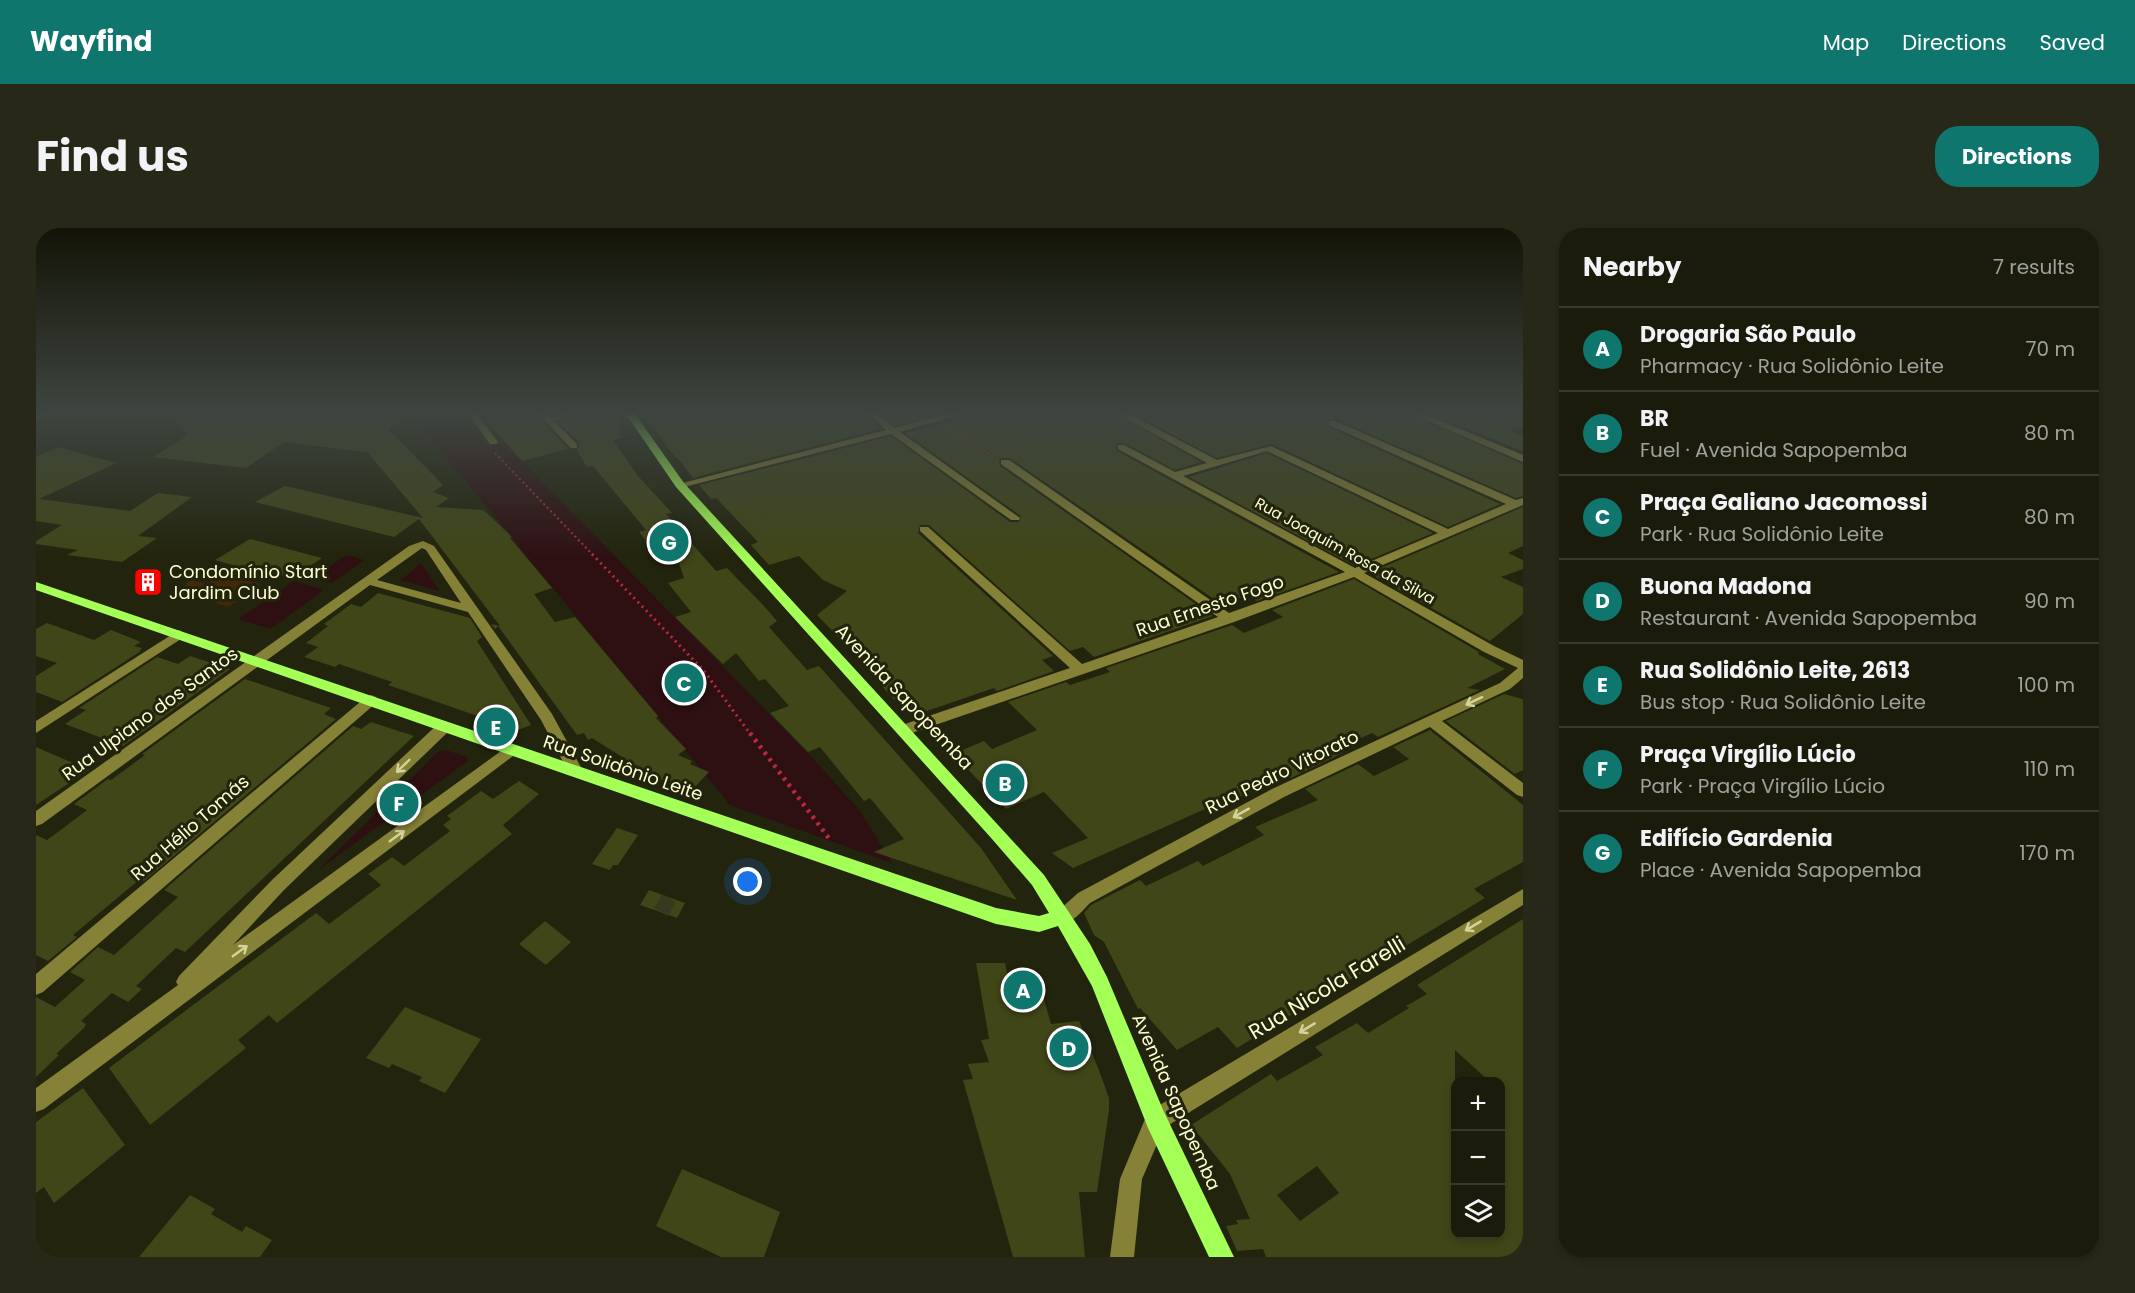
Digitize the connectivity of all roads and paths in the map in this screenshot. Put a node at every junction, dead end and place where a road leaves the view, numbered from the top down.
1 (503, 462) edge
2 (664, 462) edge
3 (771, 462) edge
4 (936, 462) edge
5 (1005, 462) edge
6 (1151, 462) edge
7 (1219, 462) edge
8 (1299, 462) edge
9 (1423, 462) edge
10 (1215, 463) joint
11 (1176, 475) junction
12 (680, 485) junction
13 (1519, 503) edge
14 (1015, 518) dead end
15 (924, 529) dead end
16 (1447, 533) junction
17 (1353, 573) junction
18 (369, 581) junction
19 (36, 586) edge
20 (470, 609) junction
21 (1229, 618) junction
22 (179, 634) junction
23 (258, 661) junction
24 (1523, 665) edge
25 (1081, 670) junction
26 (1523, 671) edge
27 (371, 700) junction
28 (1432, 721) junction
29 (446, 726) junction
30 (36, 728) edge
31 (904, 730) junction
32 (513, 750) junction
33 (575, 771) junction
34 (1523, 790) edge
35 (36, 820) edge
36 (850, 866) junction
37 (1523, 896) edge
38 (1063, 917) junction
39 (36, 986) edge
40 (159, 1011) junction
41 (36, 1101) edge
42 (1156, 1120) junction
43 (1122, 1257) edge
44 (1222, 1257) edge

1 - 36 path
2 - 12 main road, Avenida Sapopemba
3 - 12 street
4 - 14 street
5 - 21 street
6 - 11 street, Rua Joaquim Rosa da Silva
7 - 10 street
8 - 16 street
9 - 13 street
10 - 11 street
11 - 17 street, Rua Joaquim Rosa da Silva
12 - 31 main road, Avenida Sapopemba
13 - 16 street, Rua Ernesto Fogo
15 - 25 street
16 - 17 street, Rua Ernesto Fogo
17 - 21 street, Rua Ernesto Fogo
17 - 24 street, Rua Joaquim Rosa da Silva
18 - 20 street
18 - 20 street, Rua Ulpiano dos Santos
18 - 23 street, Rua Ulpiano dos Santos
19 - 22 main road, Rua Solidônio Leite
20 - 33 street
21 - 25 street, Rua Ernesto Fogo
22 - 23 main road, Rua Solidônio Leite
22 - 30 street
23 - 27 main road, Rua Solidônio Leite
23 - 35 street, Rua Ulpiano dos Santos
25 - 31 street, Rua Ernesto Fogo
26 -> 28 street, Rua Pedro Vitorato
27 - 29 main road, Rua Solidônio Leite
27 - 39 street, Rua Hélio Tomás
28 - 34 street
28 -> 38 street, Rua Pedro Vitorato
29 - 32 main road, Rua Solidônio Leite
29 -> 40 street
31 - 38 main road, Avenida Sapopemba
32 - 33 main road, Rua Solidônio Leite
40 -> 32 street
33 - 36 main road, Rua Solidônio Leite
36 - 38 main road, Rua Solidônio Leite
37 -> 42 street, Rua Nicola Farelli
38 - 42 main road, Avenida Sapopemba
40 - 41 street
42 - 43 street
42 - 44 main road, Avenida Sapopemba

